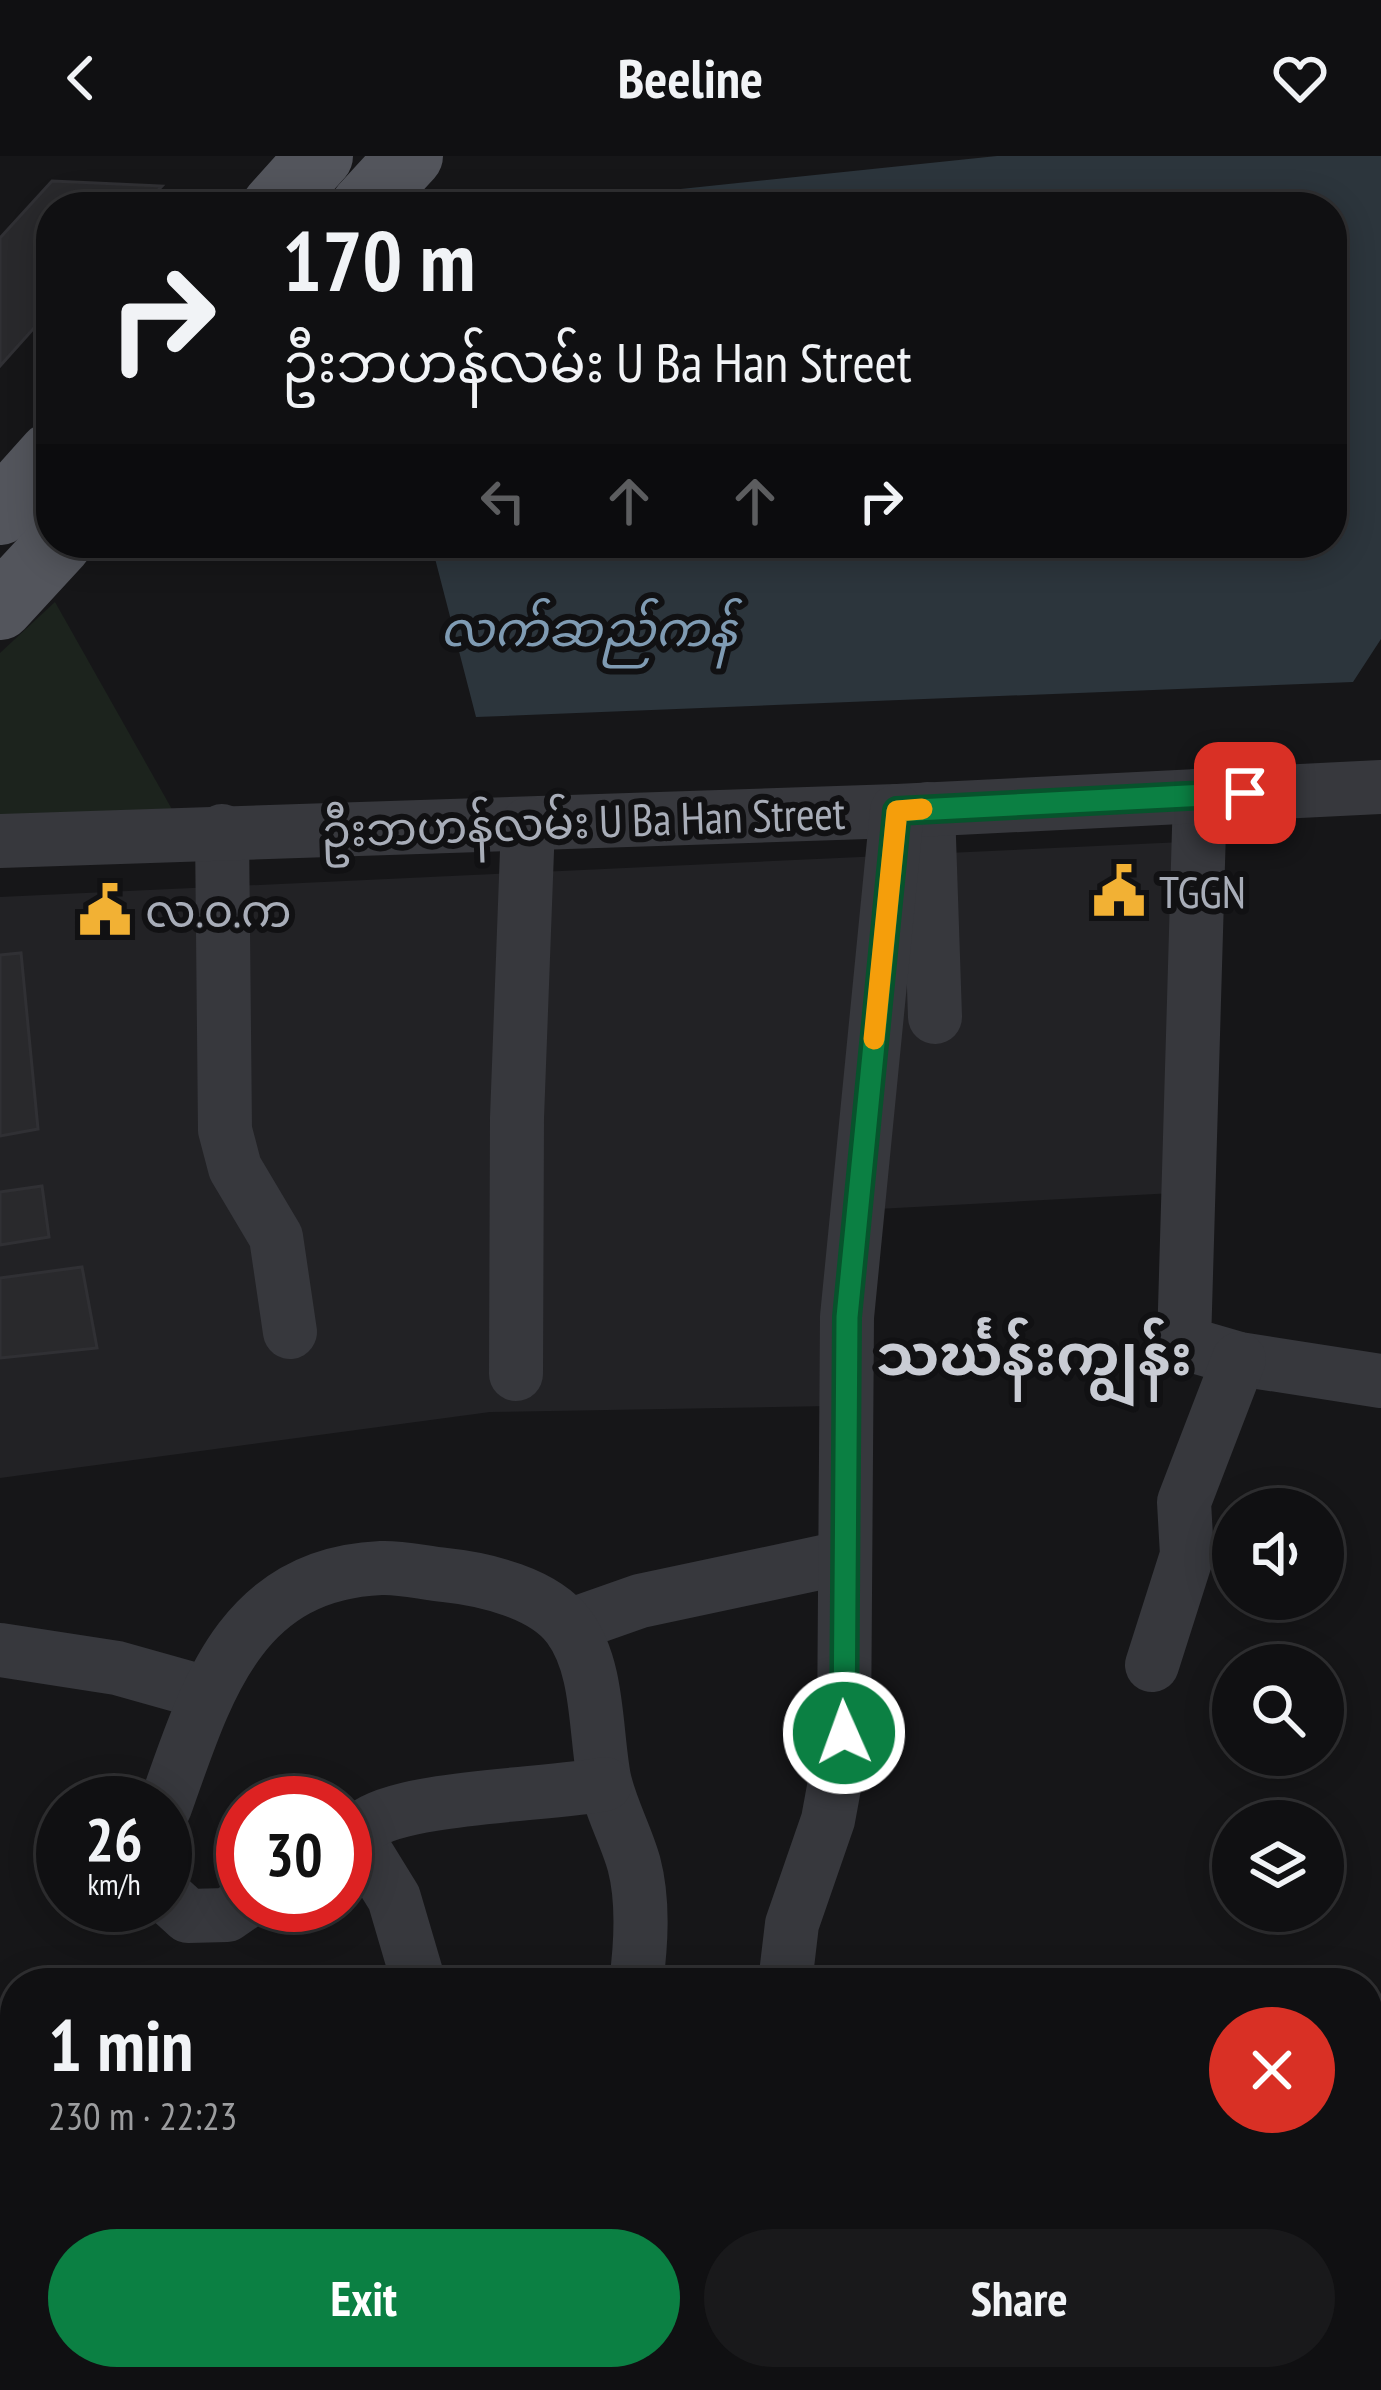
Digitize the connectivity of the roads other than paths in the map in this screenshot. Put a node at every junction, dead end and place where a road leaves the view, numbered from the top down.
1 (410, 156) edge
2 (377, 192) edge
3 (36, 472) edge
4 (0, 512) edge
5 (45, 558) edge
6 (0, 607) edge
7 (1381, 787) edge
8 (1200, 794) junction
9 (913, 810) junction
10 (528, 824) junction
11 (222, 831) junction
12 (0, 842) edge
13 (935, 1017) dead end
14 (290, 1332) dead end
15 (1239, 1359) junction
16 (516, 1374) dead end
17 (1381, 1381) edge
18 (842, 1558) junction
19 (568, 1625) junction
20 (0, 1650) edge
21 (1152, 1665) dead end
22 (206, 1693) junction
23 (176, 1776) edge
24 (605, 1784) junction
25 (372, 1824) edge
26 (372, 1869) edge
27 (415, 1968) edge
28 (638, 1968) edge
29 (787, 1968) edge

1 - 2 main road
3 - 4 main road
5 - 6 main road
7 - 8 street, ဦးဘဟန်လမ်း U Ba Han Street
8 - 9 street, ဦးဘဟန်လမ်း U Ba Han Street
8 - 15 street
9 - 10 street, ဦးဘဟန်လမ်း U Ba Han Street
9 - 13 street
9 - 18 street
10 - 11 street, ဦးဘဟန်လမ်း U Ba Han Street
10 - 16 street
11 - 12 street, ဦးဘဟန်လမ်း U Ba Han Street
11 - 14 street
15 - 17 street
15 - 21 street
18 - 19 street
18 - 29 street
19 - 22 street
19 - 24 street
20 - 22 street
22 - 23 street
24 - 25 street
24 - 28 street
26 - 27 street

